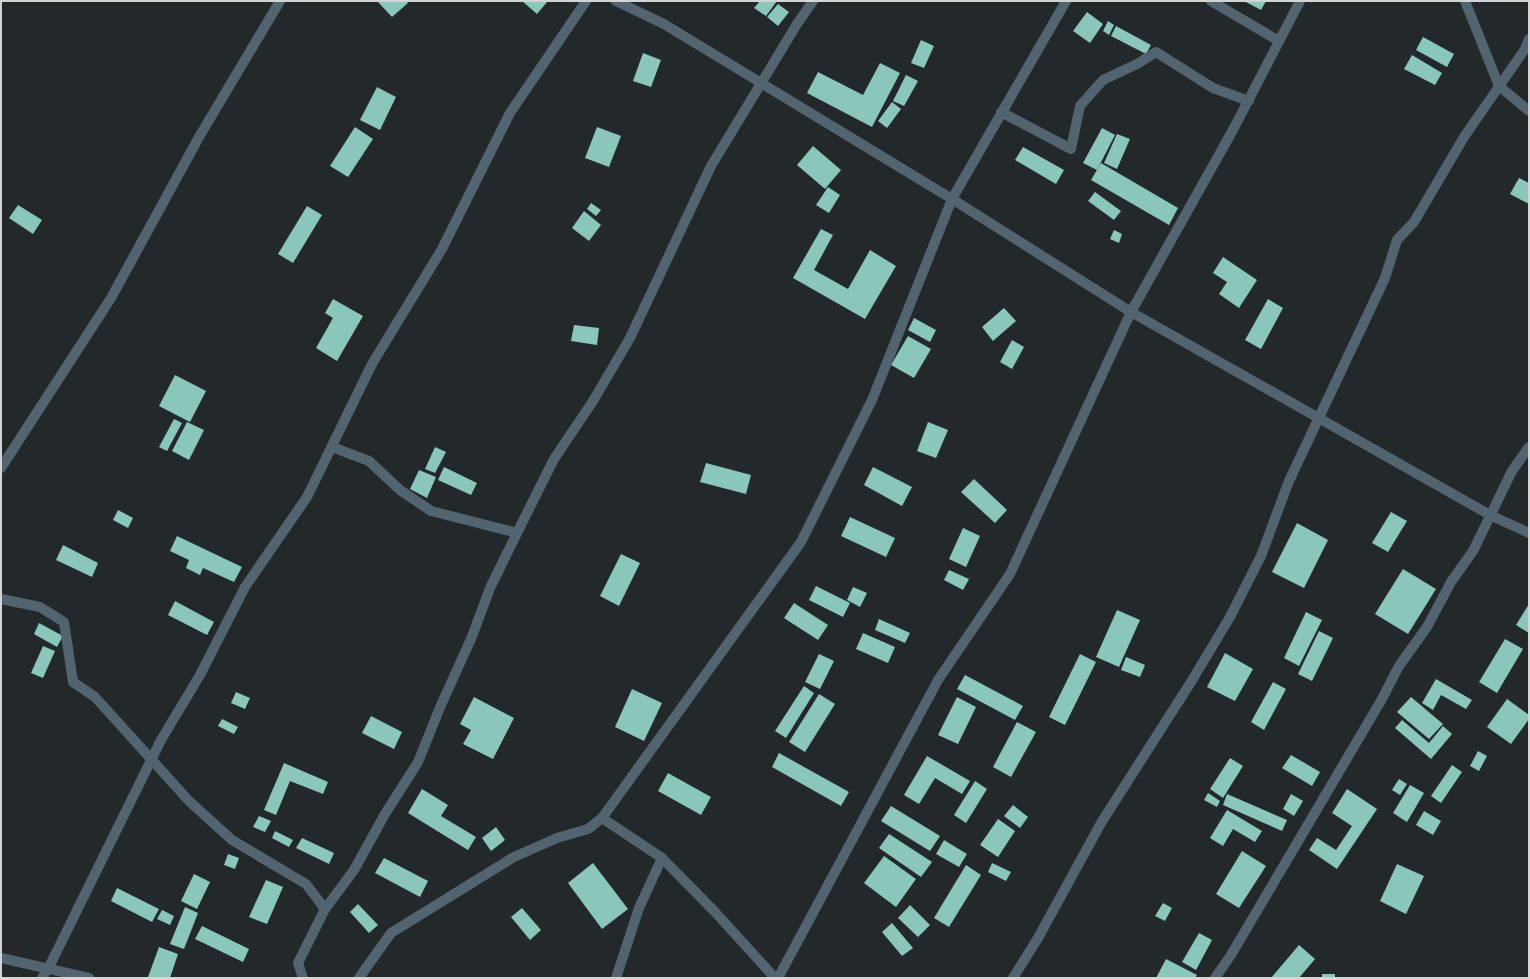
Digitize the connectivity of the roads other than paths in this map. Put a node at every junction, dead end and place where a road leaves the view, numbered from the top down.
1 (280, 1) edge
2 (586, 1) edge
3 (616, 1) edge
4 (813, 1) edge
5 (1066, 1) edge
6 (1211, 1) edge
7 (1300, 1) edge
8 (1464, 1) edge
9 (1529, 39) edge
10 (1279, 42) junction
11 (761, 84) junction
12 (1499, 86) junction
13 (1249, 101) junction
14 (1529, 111) edge
15 (1001, 112) junction
16 (952, 198) junction
17 (1131, 312) junction
18 (1320, 420) junction
19 (332, 447) junction
20 (1529, 447) edge
21 (1, 468) edge
22 (1490, 515) junction
23 (517, 533) junction
24 (1529, 533) edge
25 (1, 599) edge
26 (152, 758) junction
27 (602, 818) junction
28 (662, 858) junction
29 (325, 908) junction
30 (1, 958) edge
31 (48, 968) junction
32 (42, 978) edge
33 (89, 978) edge
34 (302, 978) edge
35 (359, 978) edge
36 (616, 978) edge
37 (777, 978) edge
38 (1013, 978) edge
39 (1215, 978) edge

1 - 21 street
2 - 19 street
3 - 11 street
4 - 11 street
5 - 15 street
6 - 10 street
7 - 10 street
8 - 12 street
9 - 12 street
10 - 13 street
11 - 16 street
11 - 23 street
12 - 14 street
12 - 18 street
13 - 15 street
13 - 17 street
15 - 16 street
16 - 17 street
16 - 27 street
17 - 18 street
17 - 37 street
18 - 22 street
18 - 38 street
19 - 23 street
19 - 26 street
20 - 22 street
22 - 24 street
22 - 39 street
23 - 29 street
25 - 26 street
26 - 29 street
26 - 31 street
27 - 28 street
27 - 35 street
28 - 36 street
28 - 37 street
29 - 34 street
30 - 31 street
31 - 32 street
31 - 33 street

